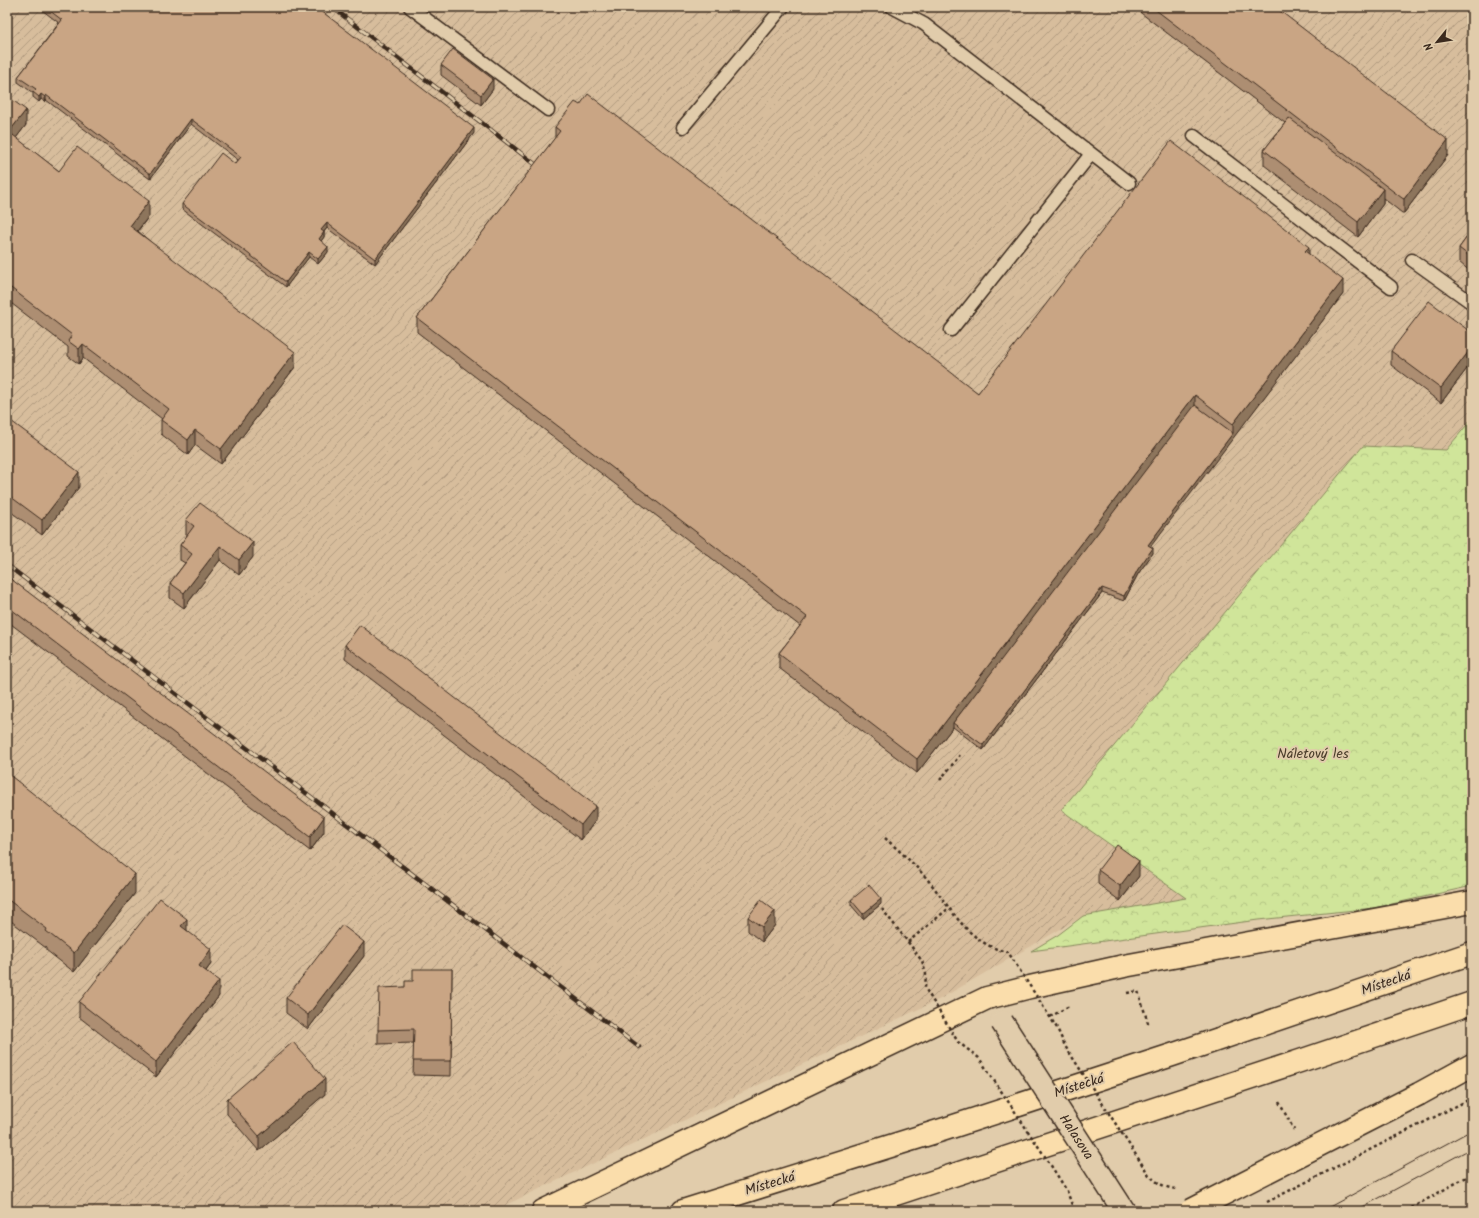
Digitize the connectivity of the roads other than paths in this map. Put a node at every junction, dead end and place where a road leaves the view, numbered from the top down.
1 (410, 7) edge
2 (783, 7) edge
3 (892, 7) edge
4 (548, 110) dead end
5 (683, 127) dead end
6 (1194, 136) dead end
7 (1091, 154) junction
8 (1129, 183) dead end
9 (1412, 260) dead end
10 (1391, 287) dead end
11 (1472, 303) edge
12 (951, 330) dead end
13 (1472, 902) edge
14 (1472, 953) edge
15 (1472, 1003) edge
16 (1002, 1022) dead end
17 (1472, 1065) edge
18 (543, 1211) edge
19 (683, 1211) edge
20 (844, 1211) edge
21 (1124, 1211) edge
22 (1190, 1211) edge

1 - 4 lane
2 - 5 lane
3 - 7 lane
6 - 10 lane
7 - 8 lane
7 - 12 lane
9 - 11 lane
13 - 18 highway
14 - 19 highway, Místecká
15 - 20 highway
16 - 21 street, Halasova, bridge
17 - 22 highway, bridge

